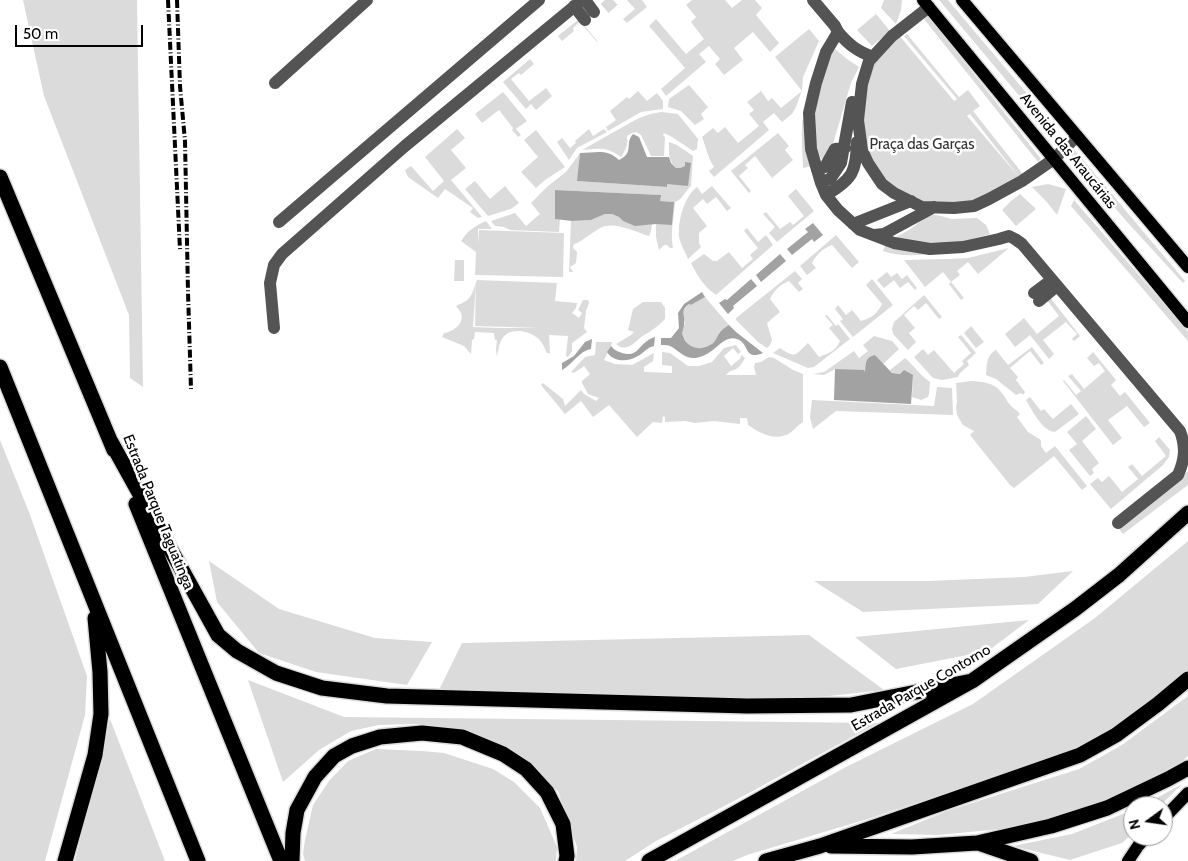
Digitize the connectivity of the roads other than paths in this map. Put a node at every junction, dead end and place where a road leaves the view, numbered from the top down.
1 (367, 0) edge
2 (539, 0) edge
3 (812, 0) edge
4 (962, 0) edge
5 (580, 2) edge
6 (926, 3) edge
7 (589, 16) dead end
8 (838, 32) junction
9 (873, 57) junction
10 (865, 75) junction
11 (274, 83) dead end
12 (858, 120) junction
13 (1077, 136) junction
14 (845, 148) junction
15 (1054, 159) junction
16 (817, 170) junction
17 (0, 177) edge
18 (824, 189) junction
19 (916, 204) junction
20 (935, 206) junction
21 (279, 222) dead end
22 (856, 227) junction
23 (874, 235) junction
24 (1188, 267) edge
25 (1054, 283) junction
26 (1037, 297) dead end
27 (1188, 322) edge
28 (274, 328) dead end
29 (0, 367) edge
30 (111, 442) junction
31 (1188, 513) edge
32 (1118, 522) dead end
33 (94, 601) junction
34 (1188, 679) edge
35 (972, 682) junction
36 (1188, 768) edge
37 (1188, 793) edge
38 (1173, 809) edge
39 (977, 843) junction
40 (820, 846) junction
41 (1138, 846) edge
42 (65, 861) edge
43 (198, 861) edge
44 (281, 861) edge
45 (292, 861) edge
46 (566, 861) edge
47 (649, 861) edge
48 (766, 861) edge
49 (1031, 861) edge
50 (1128, 861) edge

1 - 11 street
2 - 21 street
3 - 8 street
4 - 13 main road, Avenida das Araucárias
5 - 7 street
5 - 28 street
6 - 9 street
6 - 15 main road, Avenida das Araucárias
8 - 9 street
8 - 16 street
9 - 10 street
10 - 12 street
10 - 14 street
12 - 18 street
12 - 19 street
13 - 15 street
13 - 24 main road, Avenida das Araucárias
14 - 16 street
14 - 18 street
15 - 20 street
15 - 27 main road, Avenida das Araucárias
16 - 18 street
17 - 30 highway, Estrada Parque Taguatinga
18 - 22 street
19 - 20 street
19 - 22 street
20 - 23 street
22 - 23 street
23 - 25 street
25 - 26 street
25 - 32 street
29 - 33 highway
30 - 35 highway
30 - 44 highway, Estrada Parque Taguatinga
31 - 35 highway, Estrada Parque Contorno
33 - 42 highway
33 - 43 highway
34 - 40 highway
35 - 47 highway, Estrada Parque Contorno
36 - 39 highway
37 - 38 main road
39 - 40 highway
39 - 49 highway
40 - 48 highway
41 - 50 main road
45 - 46 highway

